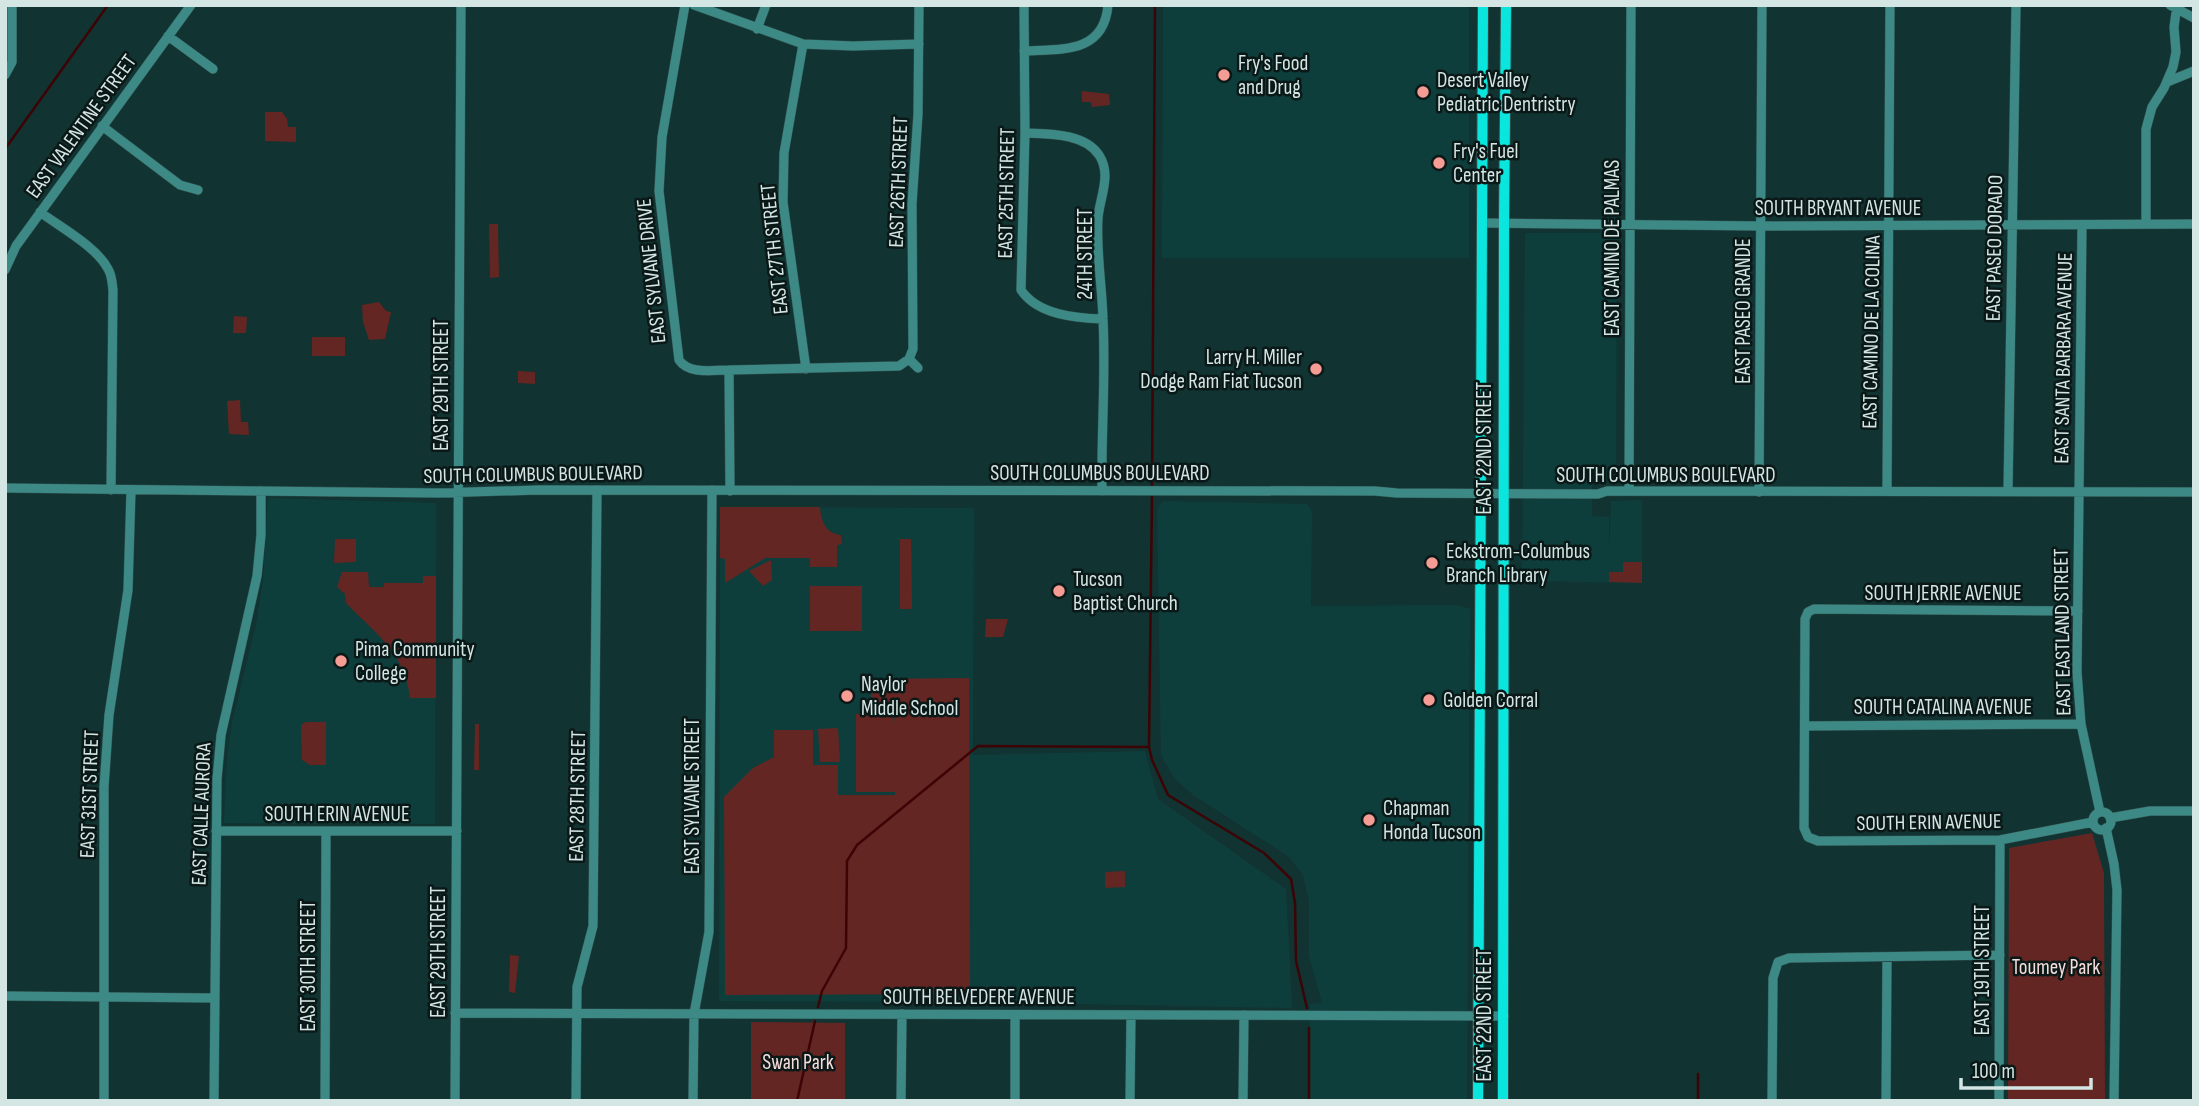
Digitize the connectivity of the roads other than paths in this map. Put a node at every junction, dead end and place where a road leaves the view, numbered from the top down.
1 (12, 5) edge
2 (191, 5) edge
3 (461, 5) edge
4 (685, 5) edge
5 (694, 5) edge
6 (766, 5) edge
7 (919, 5) edge
8 (1024, 5) edge
9 (1108, 5) edge
10 (1483, 5) edge
11 (1506, 5) edge
12 (1631, 5) edge
13 (1762, 5) edge
14 (1889, 5) edge
15 (2016, 5) edge
16 (2174, 6) edge
17 (2194, 18) edge
18 (757, 29) junction
19 (168, 36) junction
20 (803, 44) junction
21 (919, 44) junction
22 (1024, 51) junction
23 (213, 69) dead end
24 (2194, 71) edge
25 (5, 75) edge
26 (2167, 82) junction
27 (102, 126) junction
28 (1025, 132) junction
29 (198, 190) dead end
30 (40, 212) junction
31 (1482, 223) junction
32 (1504, 224) junction
33 (2146, 224) junction
34 (2194, 224) edge
35 (1630, 225) junction
36 (1890, 225) junction
37 (2012, 225) junction
38 (1761, 226) junction
39 (2082, 226) junction
40 (5, 270) edge
41 (1103, 319) junction
42 (909, 359) junction
43 (918, 368) dead end
44 (806, 369) junction
45 (729, 370) junction
46 (5, 488) edge
47 (111, 490) junction
48 (597, 490) junction
49 (712, 490) junction
50 (131, 491) junction
51 (261, 491) junction
52 (730, 491) junction
53 (1105, 491) junction
54 (1629, 491) junction
55 (1887, 491) junction
56 (2008, 491) junction
57 (1759, 492) junction
58 (2078, 492) junction
59 (2194, 492) edge
60 (458, 493) junction
61 (1481, 494) junction
62 (1504, 494) junction
63 (2078, 611) junction
64 (2081, 724) junction
65 (1805, 726) junction
66 (2194, 811) edge
67 (2100, 813) junction
68 (2110, 818) junction
69 (2093, 822) junction
70 (2106, 828) junction
71 (216, 831) junction
72 (326, 831) junction
73 (457, 831) junction
74 (2000, 840) junction
75 (2000, 955) junction
76 (1887, 958) junction
77 (5, 996) edge
78 (105, 998) junction
79 (214, 998) junction
80 (455, 1013) junction
81 (576, 1013) junction
82 (694, 1014) junction
83 (902, 1014) junction
84 (1016, 1015) junction
85 (1131, 1015) junction
86 (1244, 1015) junction
87 (1478, 1016) junction
88 (1504, 1016) junction
89 (104, 1101) edge
90 (214, 1101) edge
91 (325, 1101) edge
92 (455, 1101) edge
93 (576, 1101) edge
94 (693, 1101) edge
95 (901, 1101) edge
96 (1015, 1101) edge
97 (1130, 1101) edge
98 (1243, 1101) edge
99 (1478, 1101) edge
100 (1503, 1101) edge
101 (1772, 1101) edge
102 (1886, 1101) edge
103 (1999, 1101) edge
104 (2114, 1101) edge

1 - 25 street
2 - 19 street, EAST VALENTINE STREET
3 - 60 street, EAST 29TH STREET
4 - 45 street, EAST SYLVANE DRIVE
5 - 18 street
6 - 18 street
7 - 21 street, EAST 26TH STREET
8 - 22 street, EAST 25TH STREET
9 - 22 street
10 - 31 main road, EAST 22ND STREET
11 - 32 main road, EAST 22ND STREET
12 - 35 street, EAST CAMINO DE PALMAS
13 - 38 street, EAST PASEO GRANDE
14 - 36 street, EAST CAMINO DE LA COLINA
15 - 37 street, EAST PASEO DORADO
16 - 17 street
16 - 26 street
18 - 20 street
19 - 23 street
19 - 27 street, EAST VALENTINE STREET
20 - 21 street
20 - 44 street, EAST 27TH STREET
21 - 42 street, EAST 26TH STREET
22 - 28 street, EAST 25TH STREET
24 - 26 street
26 - 33 street
27 - 29 street
27 - 30 street, EAST VALENTINE STREET
28 - 41 street, 24TH STREET
28 - 41 street, EAST 25TH STREET
30 - 40 street, EAST VALENTINE STREET
30 - 47 street
31 - 32 street, SOUTH BRYANT AVENUE
31 - 61 main road, EAST 22ND STREET
32 - 35 street, SOUTH BRYANT AVENUE
32 - 62 main road, EAST 22ND STREET
33 - 34 street, SOUTH BRYANT AVENUE
33 - 39 street, SOUTH BRYANT AVENUE
35 - 38 street, SOUTH BRYANT AVENUE
35 - 54 street, EAST CAMINO DE PALMAS
36 - 37 street, SOUTH BRYANT AVENUE
36 - 38 street, SOUTH BRYANT AVENUE
36 - 55 street, EAST CAMINO DE LA COLINA
37 - 39 street, SOUTH BRYANT AVENUE
37 - 56 street, EAST PASEO DORADO
38 - 57 street, EAST PASEO GRANDE
39 - 58 street, EAST SANTA BARBARA AVENUE
41 - 53 street, 24TH STREET
42 - 43 street
42 - 44 street, EAST SYLVANE DRIVE
44 - 45 street, EAST SYLVANE DRIVE
45 - 52 street
46 - 47 street, SOUTH COLUMBUS BOULEVARD
47 - 50 street, SOUTH COLUMBUS BOULEVARD
48 - 49 street, SOUTH COLUMBUS BOULEVARD
48 - 60 street, SOUTH COLUMBUS BOULEVARD
48 - 81 street, EAST 28TH STREET
49 - 52 street, SOUTH COLUMBUS BOULEVARD
49 - 82 street, EAST SYLVANE STREET
50 - 51 street, SOUTH COLUMBUS BOULEVARD
50 - 78 street, EAST 31ST STREET
51 - 60 street, SOUTH COLUMBUS BOULEVARD
51 - 71 street, EAST CALLE AURORA
52 - 53 street, SOUTH COLUMBUS BOULEVARD
53 - 61 street, SOUTH COLUMBUS BOULEVARD
54 - 57 street, SOUTH COLUMBUS BOULEVARD
54 - 62 street, SOUTH COLUMBUS BOULEVARD
55 - 56 street, SOUTH COLUMBUS BOULEVARD
55 - 57 street, SOUTH COLUMBUS BOULEVARD
56 - 58 street, SOUTH COLUMBUS BOULEVARD
58 - 59 street, SOUTH COLUMBUS BOULEVARD
58 - 63 street, EAST EASTLAND STREET
60 - 73 street, EAST 29TH STREET
61 - 62 street, SOUTH COLUMBUS BOULEVARD
61 - 87 main road, EAST 22ND STREET
62 - 88 main road, EAST 22ND STREET
63 - 64 street, EAST EASTLAND STREET
63 - 65 street, SOUTH JERRIE AVENUE
64 - 65 street, SOUTH CATALINA AVENUE
64 - 67 street, EAST EASTLAND STREET
65 - 74 street, SOUTH ERIN AVENUE
66 - 68 street
67 - 68 street
67 - 69 street
68 - 70 street
69 - 70 street
69 - 74 street, SOUTH ERIN AVENUE
70 - 104 street
71 - 72 street, SOUTH ERIN AVENUE
71 - 79 street, EAST CALLE AURORA
72 - 73 street, SOUTH ERIN AVENUE
72 - 91 street, EAST 30TH STREET
73 - 80 street, EAST 29TH STREET
74 - 75 street, EAST 19TH STREET
75 - 76 street
75 - 103 street, EAST 19TH STREET
76 - 101 street
76 - 102 street
77 - 78 street
78 - 79 street
78 - 89 street, EAST 31ST STREET
79 - 90 street, EAST CALLE AURORA
80 - 81 street, SOUTH BELVEDERE AVENUE
80 - 92 street, EAST 29TH STREET
81 - 82 street, SOUTH BELVEDERE AVENUE
81 - 93 street, EAST 28TH STREET
82 - 83 street, SOUTH BELVEDERE AVENUE
82 - 94 street, EAST SYLVANE STREET
83 - 84 street, SOUTH BELVEDERE AVENUE
83 - 95 street
84 - 85 street, SOUTH BELVEDERE AVENUE
84 - 96 street
85 - 86 street, SOUTH BELVEDERE AVENUE
85 - 97 street
86 - 87 street, SOUTH BELVEDERE AVENUE
86 - 98 street
87 - 88 street, SOUTH BELVEDERE AVENUE
87 - 99 main road, EAST 22ND STREET
88 - 100 main road, EAST 22ND STREET

